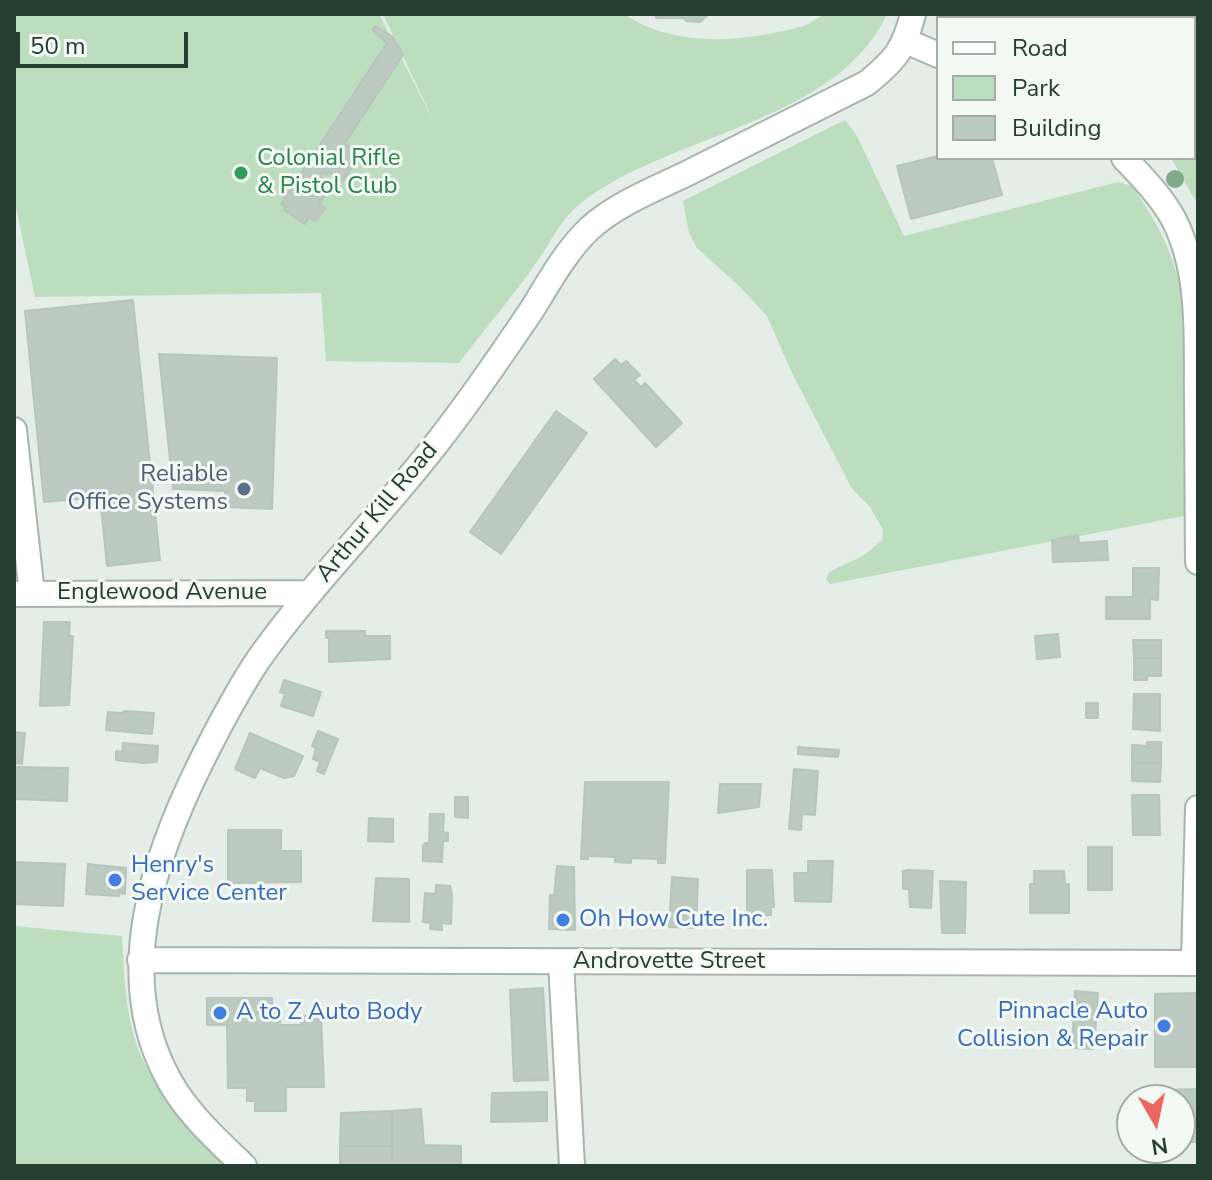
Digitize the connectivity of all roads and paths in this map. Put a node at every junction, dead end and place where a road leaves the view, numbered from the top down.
1 (913, 14) edge
2 (906, 41) junction
3 (936, 54) edge
4 (1126, 160) edge
5 (14, 430) edge
6 (1198, 562) edge
7 (310, 593) junction
8 (23, 594) edge
9 (1198, 808) edge
10 (140, 960) junction
11 (561, 962) junction
12 (1196, 963) edge
13 (244, 1166) edge
14 (572, 1166) edge

1 - 2 street, Arthur Kill Road
2 - 3 street
2 - 7 street, Arthur Kill Road
4 - 6 street
5 - 8 street
7 - 8 street, Englewood Avenue
7 - 10 street, Arthur Kill Road
9 - 12 street
10 - 11 street, Androvette Street
10 - 13 street, Arthur Kill Road
11 - 12 street, Androvette Street
11 - 14 street

